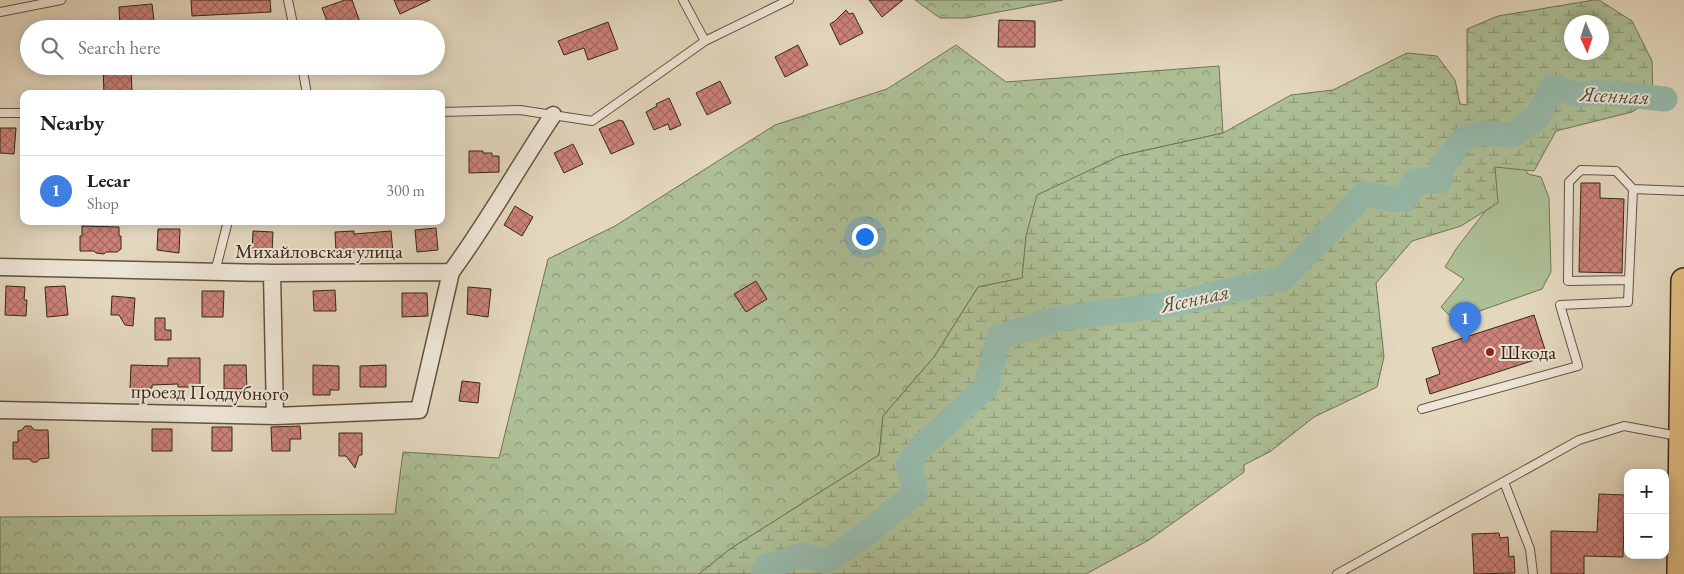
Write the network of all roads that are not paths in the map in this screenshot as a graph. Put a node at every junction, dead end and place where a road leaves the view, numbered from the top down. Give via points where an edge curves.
1 (61, 0) edge
2 (288, 0) edge
3 (683, 0) edge
4 (789, 0) edge
5 (0, 12) edge
6 (292, 20) edge
7 (705, 41) junction
8 (304, 75) edge
9 (306, 90) edge
10 (445, 112) edge
11 (0, 113) edge
12 (20, 113) edge
13 (553, 115) junction
14 (1632, 189) junction
15 (1684, 191) edge
16 (227, 225) edge
17 (0, 267) edge
18 (215, 272) junction
19 (451, 272) junction
20 (272, 274) junction
21 (1629, 280) junction
22 (1684, 281) edge
23 (1422, 409) dead end
24 (0, 410) edge
25 (275, 416) junction
26 (1682, 437) junction
27 (1504, 482) junction
28 (1337, 574) edge
29 (1533, 574) edge
30 (1680, 574) edge

1 - 5 lane
2 - 6 lane
3 - 7 lane
4 - 7 lane
7 - 13 lane via 592,121
8 - 9 lane
10 - 13 lane via 520,110
11 - 12 lane
13 - 19 street
14 - 15 lane
14 - 21 lane
14 - 21 lane via 1616,171 1581,170 1569,182 1568,281
16 - 18 lane
17 - 18 street, Михайловская улица
18 - 20 street, Михайловская улица
19 - 20 street, Михайловская улица
19 - 25 street, проезд Поддубного via 419,410
20 - 25 street
21 - 23 lane via 1628,302 1560,305 1578,366
22 - 26 main road
24 - 25 street, проезд Поддубного
26 - 27 lane via 1624,426 1579,440
26 - 30 main road
27 - 28 lane
27 - 29 lane via 1530,549

